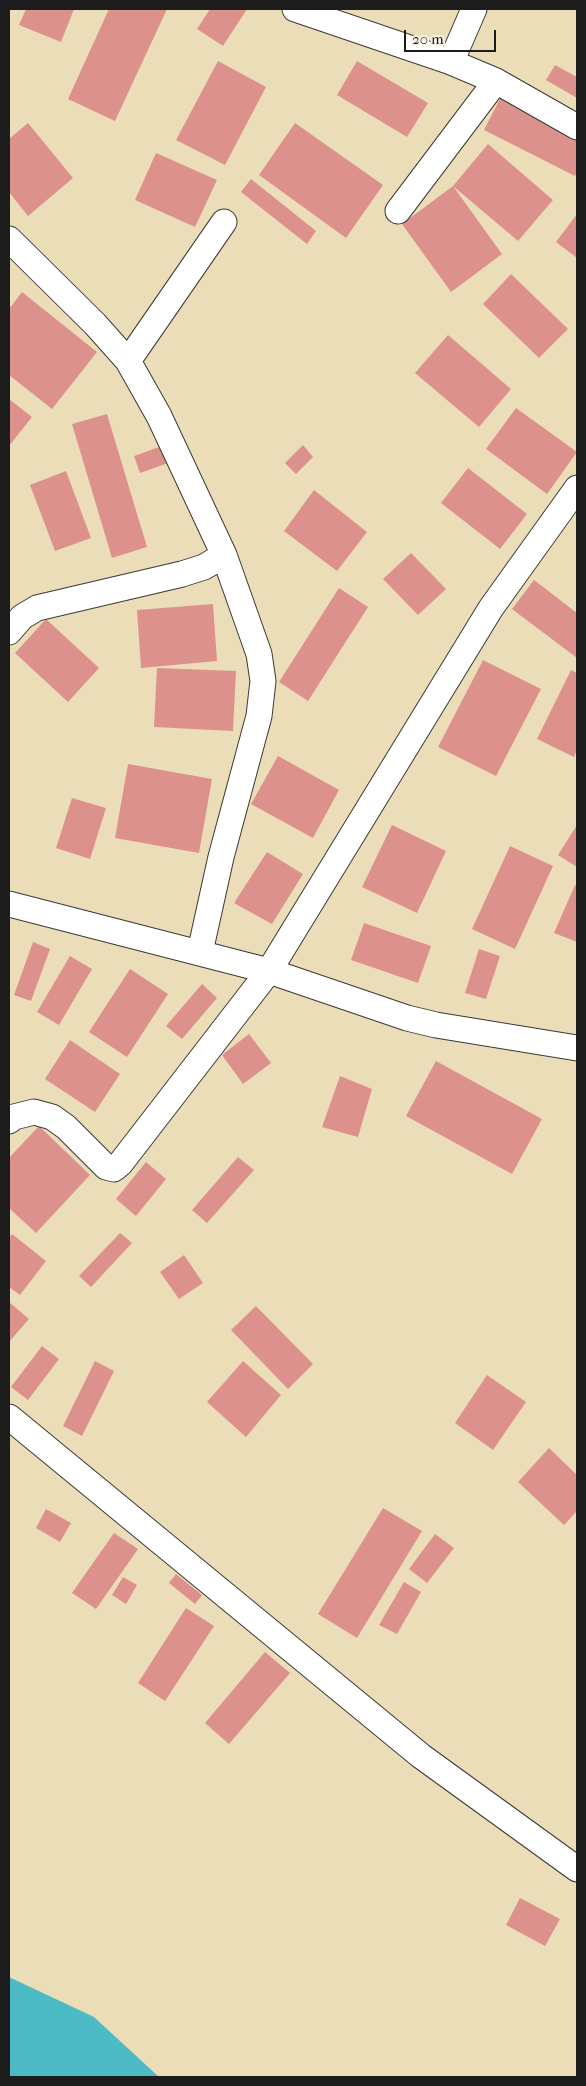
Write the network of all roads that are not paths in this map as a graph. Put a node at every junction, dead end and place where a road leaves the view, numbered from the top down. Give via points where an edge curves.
1 (295, 9) edge
2 (474, 9) edge
3 (451, 62) junction
4 (496, 81) junction
5 (577, 127) edge
6 (398, 211) dead end
7 (224, 222) dead end
8 (12, 249) edge
9 (128, 361) junction
10 (577, 488) edge
11 (224, 555) junction
12 (9, 632) edge
13 (9, 904) edge
14 (200, 952) junction
15 (269, 971) junction
16 (577, 1048) edge
17 (9, 1121) edge
18 (9, 1417) edge
19 (577, 1869) edge

1 - 3 street
2 - 3 street
3 - 4 street
4 - 5 street
4 - 6 street
7 - 9 street
8 - 9 street via 96,324
9 - 11 street via 159,416
10 - 15 street via 491,608
11 - 12 street via 204,567 182,574 37,608 22,617
11 - 14 street via 259,654 263,681 259,716 221,857
13 - 14 street
14 - 15 street
15 - 16 street via 407,1018
15 - 17 street via 114,1169 106,1167 66,1127 52,1118 34,1112 14,1116
18 - 19 street via 421,1756

